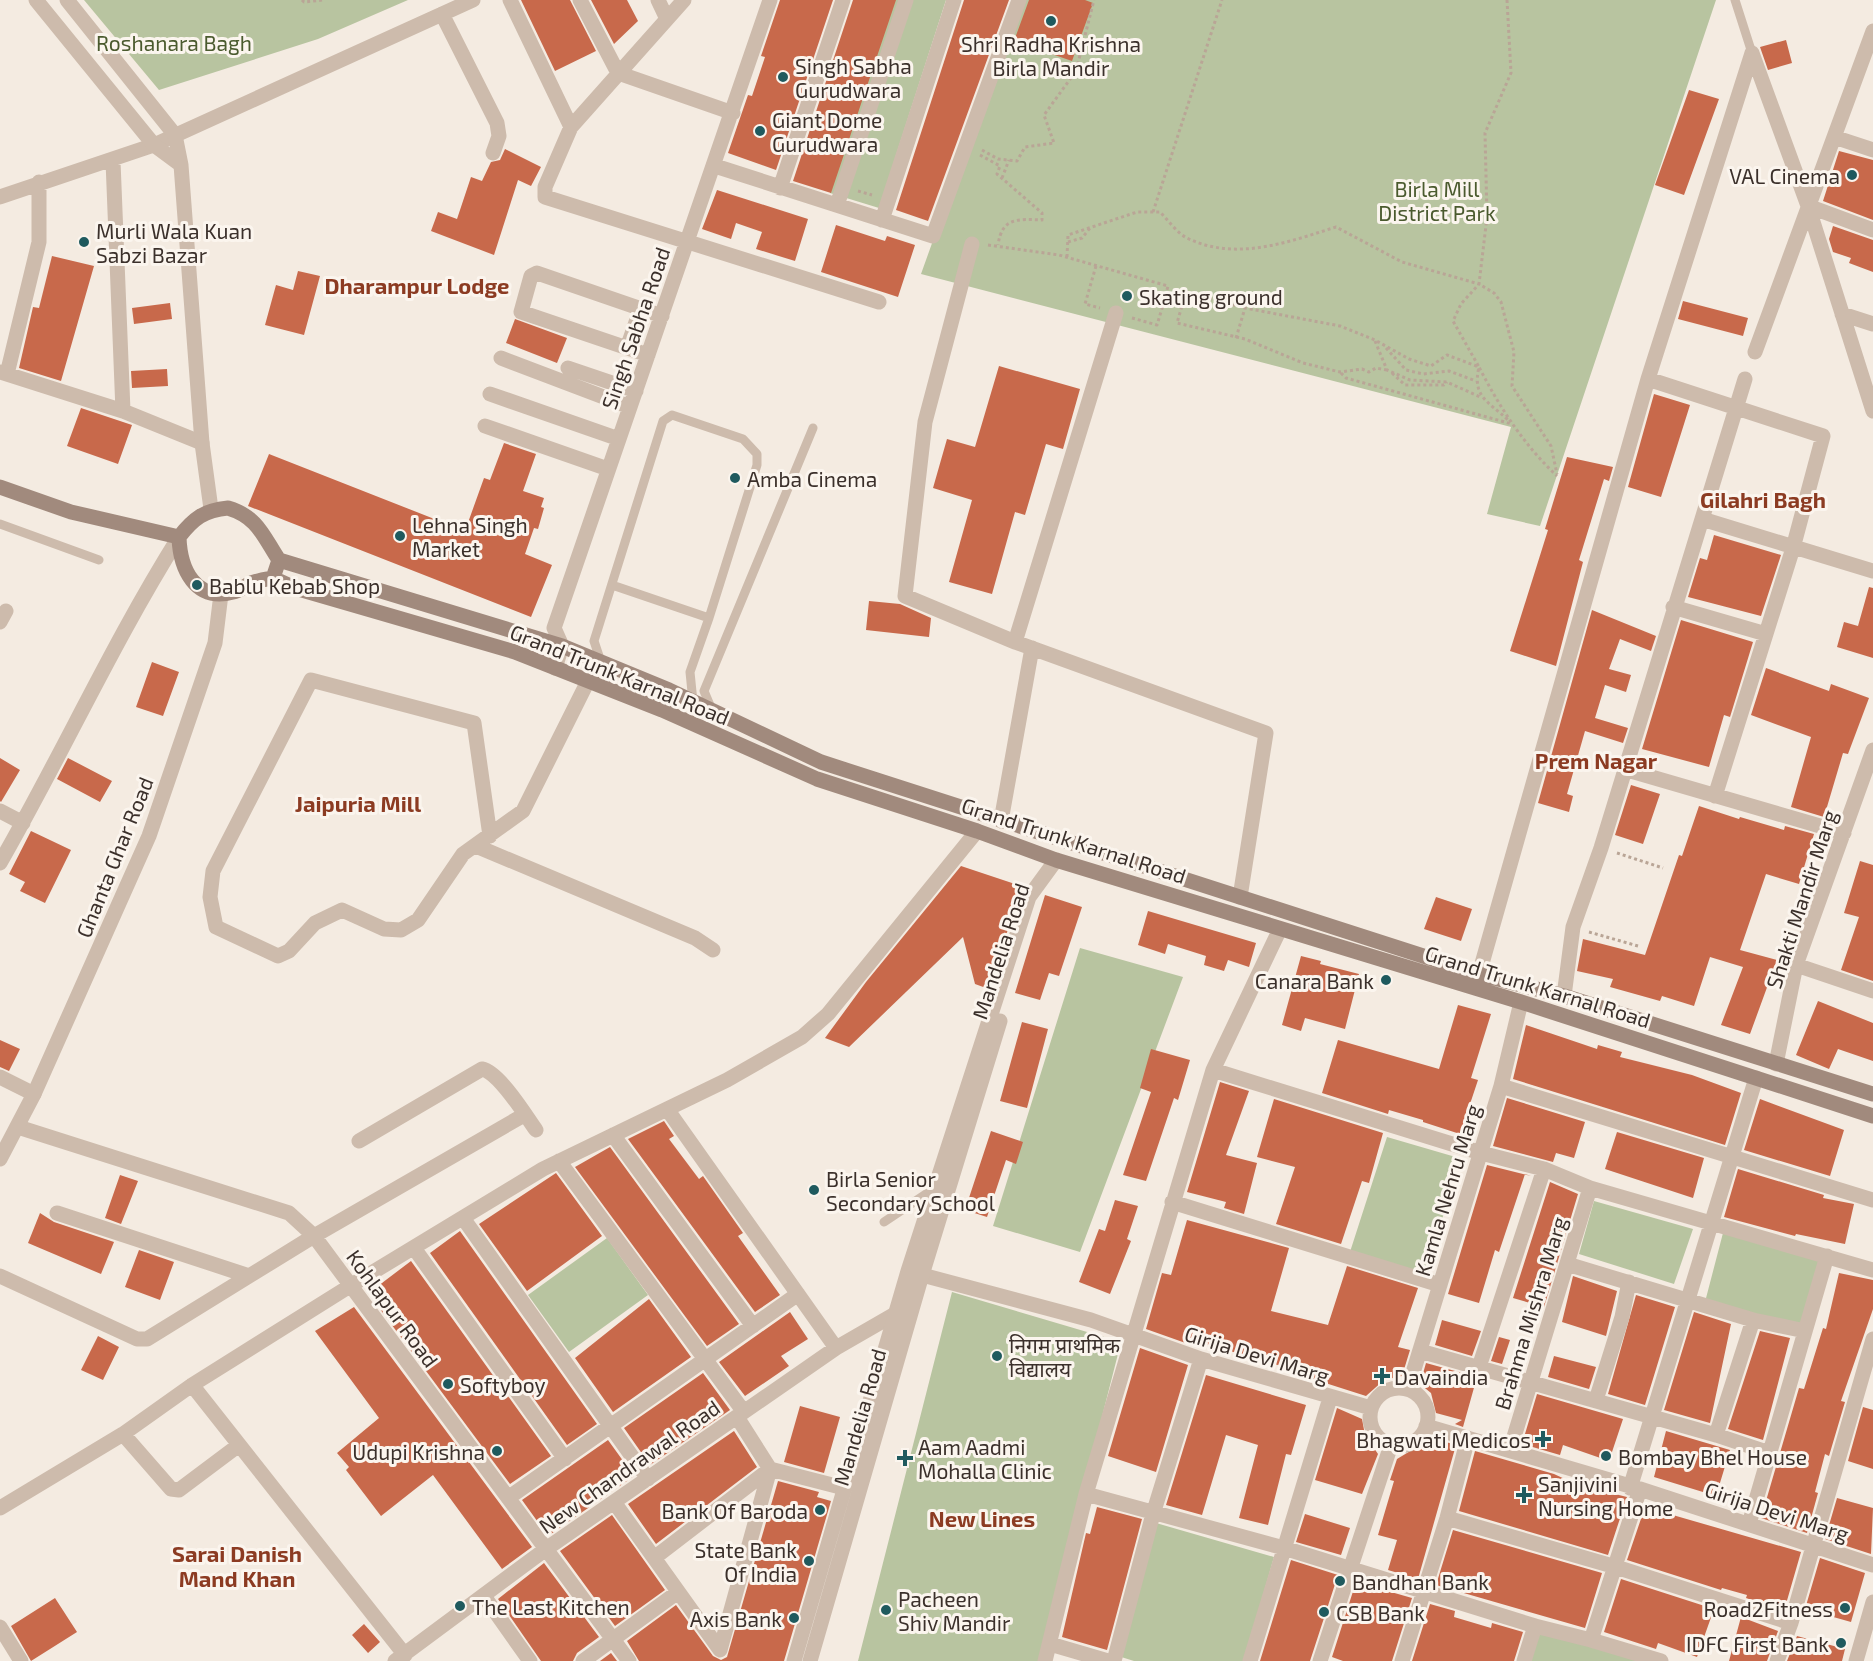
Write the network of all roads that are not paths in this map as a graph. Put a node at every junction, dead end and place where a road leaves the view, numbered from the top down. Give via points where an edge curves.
1 (36, 0) edge
2 (67, 0) edge
3 (473, 0) edge
4 (510, 0) edge
5 (580, 0) edge
6 (658, 0) edge
7 (684, 0) edge
8 (770, 0) edge
9 (843, 0) edge
10 (906, 0) edge
11 (954, 0) edge
12 (1018, 0) edge
13 (1735, 0) edge
14 (442, 14) junction
15 (667, 19) junction
16 (1873, 31) edge
17 (1752, 53) junction
18 (618, 73) junction
19 (733, 113) junction
20 (572, 127) junction
21 (175, 135) junction
22 (1834, 137) junction
23 (154, 145) junction
24 (1873, 150) edge
25 (493, 153) dead end
26 (113, 161) junction
27 (181, 165) junction
28 (715, 166) junction
29 (39, 182) junction
30 (780, 188) junction
31 (0, 197) edge
32 (837, 205) junction
33 (1808, 206) junction
34 (882, 220) junction
35 (1873, 230) edge
36 (687, 242) junction
37 (972, 243) road end
38 (879, 302) dead end
39 (641, 308) junction
40 (1116, 313) dead end
41 (1842, 314) junction
42 (662, 316) junction
43 (1873, 324) edge
44 (627, 348) junction
45 (1755, 352) dead end
46 (648, 355) junction
47 (501, 358) dead end
48 (568, 368) dead end
49 (4, 373) edge
50 (1648, 379) junction
51 (1745, 379) dead end
52 (636, 391) junction
53 (490, 394) dead end
54 (1738, 406) junction
55 (630, 407) junction
56 (123, 411) junction
57 (1873, 411) edge
58 (485, 426) dead end
59 (813, 428) dead end
60 (619, 439) junction
61 (202, 443) junction
62 (608, 470) junction
63 (0, 487) edge
64 (211, 509) junction
65 (1702, 519) junction
66 (0, 524) edge
67 (179, 537) junction
68 (1793, 548) junction
69 (99, 560) dead end
70 (279, 560) junction
71 (1873, 571) edge
72 (273, 578) junction
73 (612, 585) junction
74 (222, 594) junction
75 (1674, 607) junction
76 (709, 618) junction
77 (1766, 634) junction
78 (1015, 642) junction
79 (562, 646) junction
80 (1032, 648) junction
81 (601, 662) junction
82 (555, 668) junction
83 (588, 681) junction
84 (693, 702) junction
85 (712, 710) junction
86 (1873, 750) edge
87 (1624, 769) junction
88 (1715, 796) junction
89 (0, 811) edge
90 (1001, 821) junction
91 (23, 823) junction
92 (977, 831) junction
93 (1844, 833) junction
94 (490, 836) junction
95 (1062, 841) junction
96 (476, 846) junction
97 (1056, 860) junction
98 (0, 863) edge
99 (1240, 897) junction
100 (1280, 929) junction
101 (713, 950) dead end
102 (1796, 965) junction
103 (1479, 974) junction
104 (1873, 991) edge
105 (1564, 996) junction
106 (1521, 1002) junction
107 (1776, 1064) junction
108 (1213, 1070) junction
109 (0, 1077) edge
110 (1756, 1078) junction
111 (1501, 1086) junction
112 (34, 1094) junction
113 (1873, 1094) edge
114 (667, 1109) junction
115 (524, 1114) junction
116 (1873, 1116) edge
117 (18, 1127) junction
118 (536, 1130) dead end
119 (613, 1135) junction
120 (359, 1141) dead end
121 (1481, 1152) junction
122 (1731, 1155) junction
123 (0, 1159) edge
124 (559, 1161) junction
125 (1544, 1169) junction
126 (935, 1188) junction
127 (1590, 1188) junction
128 (1873, 1200) edge
129 (1172, 1202) junction
130 (57, 1213) dead end
131 (463, 1218) junction
132 (884, 1222) dead end
133 (1711, 1223) junction
134 (314, 1236) junction
135 (414, 1248) junction
136 (1827, 1256) junction
137 (1567, 1264) junction
138 (1873, 1270) edge
139 (915, 1273) junction
140 (0, 1276) edge
141 (249, 1276) junction
142 (1629, 1282) junction
143 (1440, 1285) junction
144 (350, 1286) junction
145 (798, 1294) junction
146 (1687, 1301) junction
147 (895, 1314) junction
148 (1753, 1320) junction
149 (753, 1326) junction
150 (1805, 1331) junction
151 (1132, 1336) junction
152 (1873, 1339) edge
153 (836, 1348) junction
154 (1420, 1351) junction
155 (706, 1359) junction
156 (1201, 1359) junction
157 (1479, 1367) junction
158 (1531, 1384) junction
159 (192, 1385) junction
160 (1408, 1389) junction
161 (1330, 1398) junction
162 (1596, 1400) junction
163 (1371, 1408) junction
164 (740, 1414) junction
165 (1654, 1418) junction
166 (612, 1426) junction
167 (1426, 1426) junction
168 (123, 1434) junction
169 (1716, 1435) junction
170 (1468, 1438) junction
171 (239, 1444) junction
172 (1391, 1445) junction
173 (1510, 1450) junction
174 (1770, 1453) junction
175 (565, 1460) junction
176 (770, 1469) junction
177 (648, 1479) junction
178 (844, 1488) junction
179 (1635, 1488) junction
180 (1086, 1494) junction
181 (508, 1498) junction
182 (614, 1502) junction
183 (0, 1508) edge
184 (1153, 1514) junction
185 (1447, 1518) junction
186 (1749, 1524) junction
187 (1812, 1543) junction
188 (1284, 1548) junction
189 (546, 1549) junction
190 (654, 1558) junction
191 (1873, 1565) edge
192 (1616, 1567) junction
193 (1350, 1569) junction
194 (1424, 1591) junction
195 (678, 1592) junction
196 (484, 1596) junction
197 (1873, 1602) edge
198 (1791, 1623) junction
199 (1535, 1626) junction
200 (0, 1627) edge
201 (613, 1639) junction
202 (1592, 1640) junction
203 (1050, 1644) junction
204 (721, 1655) edge
205 (400, 1658) edge
206 (21, 1661) edge
207 (530, 1661) edge
208 (583, 1661) edge
209 (629, 1661) edge
210 (794, 1661) edge
211 (810, 1661) edge
212 (1046, 1661) edge
213 (1108, 1661) edge
214 (1114, 1661) edge
215 (1250, 1661) edge
216 (1320, 1661) edge
217 (1402, 1661) edge
218 (1524, 1661) edge
219 (1658, 1661) edge
220 (1778, 1661) edge
221 (1856, 1661) edge

1 - 23 street
2 - 21 street
3 - 14 street
4 - 20 street
5 - 18 street
6 - 15 street
7 - 15 street
8 - 19 street, Singh Sabha Road
9 - 30 street
10 - 32 street
11 - 34 street
12 - 34 street via 935,234
13 - 17 lane
14 - 21 street
14 - 25 street via 497,123 499,136
15 - 18 street
16 - 22 street
17 - 33 street
17 - 50 street
18 - 19 street
18 - 20 street
19 - 28 street, Singh Sabha Road
20 - 36 street via 544,186 545,197
21 - 23 street
21 - 27 street
22 - 24 street
22 - 33 street
23 - 26 street
23 - 27 street
26 - 29 street
26 - 56 street
27 - 61 street
28 - 30 street
28 - 36 street, Singh Sabha Road
29 - 31 street
29 - 49 street via 39,242
30 - 32 street
32 - 34 street
33 - 35 street
33 - 41 street
33 - 45 street
36 - 38 street
36 - 42 street, Singh Sabha Road
37 - 78 street via 925,422 905,596
39 - 42 street
39 - 44 street
39 - 44 street via 537,273 531,276 521,312
40 - 78 street
41 - 43 street
41 - 57 street
42 - 46 street, Singh Sabha Road
44 - 46 street
46 - 52 street, Singh Sabha Road
47 - 55 street
48 - 52 street
49 - 56 street
50 - 54 street
50 - 103 street
51 - 54 street
52 - 55 street, Singh Sabha Road
53 - 60 street
54 - 65 street
54 - 68 street via 1823,436
55 - 60 street, Singh Sabha Road
56 - 61 street
58 - 62 street
59 - 85 lane via 704,691
60 - 62 street, Singh Sabha Road
61 - 64 street
62 - 79 street, Singh Sabha Road via 554,628
63 - 67 main road via 71,512
64 - 67 main road via 192,520
64 - 70 main road via 228,508 244,513 257,524
65 - 68 street
65 - 75 street
66 - 69 lane
67 - 74 main road via 182,564 188,576 208,591
67 - 91 street via 145,591
68 - 71 street
68 - 77 street
70 - 72 main road
70 - 79 main road, Grand Trunk Karnal Road
72 - 74 main road
72 - 82 main road, Grand Trunk Karnal Road via 295,588 515,652
73 - 76 lane
73 - 76 lane via 663,421 677,414 743,439 757,454 757,465
73 - 81 lane via 594,641
74 - 112 street, Ghanta Ghar Road via 214,643 149,836
75 - 77 street
75 - 87 street
76 - 84 lane via 690,672
77 - 88 street
78 - 80 street
79 - 81 main road, Grand Trunk Karnal Road
79 - 82 street, Singh Sabha Road
80 - 90 street
80 - 99 street via 1266,733
81 - 84 main road, Grand Trunk Karnal Road
82 - 83 main road, Grand Trunk Karnal Road
83 - 92 main road, Grand Trunk Karnal Road via 817,779
83 - 94 street via 524,811
84 - 85 main road, Grand Trunk Karnal Road
85 - 90 main road, Grand Trunk Karnal Road via 821,762
86 - 93 street, Shakti Mandir Marg
87 - 88 street
87 - 105 street via 1573,927
88 - 93 street
89 - 91 street
90 - 95 main road, Grand Trunk Karnal Road
91 - 98 street
92 - 97 main road, Grand Trunk Karnal Road
92 - 114 street via 828,1014 802,1037
93 - 102 street, Shakti Mandir Marg
94 - 96 street
94 - 96 street via 474,723 310,680 213,871 210,897 216,927 278,956 289,951 315,923 342,910 384,929 401,930 418,920 463,854
95 - 97 main road
95 - 99 main road, Grand Trunk Karnal Road
96 - 101 street via 695,938
97 - 100 main road, Grand Trunk Karnal Road
97 - 126 street, Mandelia Road via 1029,897
97 - 139 street, Mandelia Road via 1037,899
99 - 103 main road, Grand Trunk Karnal Road
100 - 106 main road, Grand Trunk Karnal Road
100 - 108 street
102 - 104 street
102 - 107 street, Shakti Mandir Marg
103 - 105 main road, Grand Trunk Karnal Road
105 - 107 main road, Grand Trunk Karnal Road
106 - 110 main road, Grand Trunk Karnal Road
106 - 111 street, Kamla Nehru Marg
107 - 113 main road, Grand Trunk Karnal Road
108 - 121 street
108 - 129 street
109 - 112 street
110 - 116 main road, Grand Trunk Karnal Road
110 - 122 street
111 - 121 street, Kamla Nehru Marg
111 - 122 street
112 - 117 street, Ghanta Ghar Road
114 - 119 street
114 - 145 street
115 - 118 street
115 - 120 street via 489,1071 482,1070
115 - 134 street
117 - 123 street, Ghanta Ghar Road
117 - 134 street, Kohlapur Road via 289,1213
119 - 124 street
119 - 149 street
121 - 125 street
121 - 143 street, Kamla Nehru Marg
122 - 128 street
122 - 133 street
124 - 131 street
124 - 155 street
125 - 127 street
125 - 157 street
126 - 132 lane
126 - 139 street, Mandelia Road
127 - 133 street
127 - 137 street, Brahma Mishra Marg
129 - 143 street
129 - 151 street
130 - 141 street
131 - 135 street
131 - 166 street
133 - 136 street
133 - 146 street
134 - 141 street
134 - 144 street, Kohlapur Road
135 - 144 street
135 - 175 street
136 - 138 street
136 - 150 street
137 - 142 street
137 - 158 street, Brahma Mishra Marg
139 - 147 street, Mandelia Road
139 - 151 street, Girija Devi Marg via 1091,1320
139 - 211 street, Mandelia Road
140 - 141 street via 141,1340 154,1336
142 - 146 street
142 - 162 street
143 - 154 street, Kamla Nehru Marg
144 - 159 street
144 - 181 street, Kohlapur Road
145 - 149 street
145 - 153 street
146 - 148 street
146 - 165 street
147 - 153 street, New Chandrawal Road
147 - 178 street, Mandelia Road
148 - 150 street
148 - 169 street
149 - 155 street
150 - 174 street
151 - 156 street, Girija Devi Marg
151 - 180 street
152 - 187 street
153 - 164 street, New Chandrawal Road
154 - 157 street
154 - 160 street, Kamla Nehru Marg
155 - 164 street
155 - 166 street
156 - 161 street, Girija Devi Marg
156 - 184 street
157 - 158 street
158 - 162 street
158 - 173 street, Brahma Mishra Marg
159 - 168 street
159 - 171 street
160 - 163 street via 1382,1393
160 - 167 street via 1426,1406
161 - 163 street, Girija Devi Marg
161 - 188 street
162 - 165 street
163 - 172 street via 1376,1435
164 - 176 street
164 - 177 street, New Chandrawal Road
165 - 169 street
165 - 179 street
166 - 175 street
166 - 177 street
167 - 170 street, Girija Devi Marg
167 - 172 street via 1410,1444
168 - 171 street via 171,1489 178,1490
168 - 183 street
169 - 174 street
170 - 173 street, Girija Devi Marg
170 - 185 street
171 - 205 street
172 - 193 street
173 - 179 street, Girija Devi Marg
174 - 186 street
175 - 181 street
176 - 178 street
176 - 190 street
176 - 204 street
177 - 182 street, New Chandrawal Road
178 - 210 street, Mandelia Road
179 - 186 street, Girija Devi Marg
179 - 192 street
180 - 184 street
180 - 203 street
181 - 189 street, Kohlapur Road
182 - 189 street, New Chandrawal Road
182 - 190 street
184 - 188 street
184 - 214 street
185 - 192 street
185 - 194 street
186 - 187 street, Girija Devi Marg
187 - 191 street, Girija Devi Marg
187 - 198 street
188 - 193 street
188 - 215 street
189 - 196 street, New Chandrawal Road
189 - 201 street, Kohlapur Road
190 - 195 street
192 - 198 street
192 - 202 street
193 - 194 street
193 - 216 street
194 - 199 street
194 - 217 street
195 - 201 street
195 - 204 street
196 - 205 street, New Chandrawal Road
196 - 207 street
197 - 221 street
198 - 220 street
199 - 202 street
199 - 218 street
200 - 206 street
201 - 208 street
201 - 209 street, Kohlapur Road
202 - 219 street
203 - 212 street
203 - 213 street

